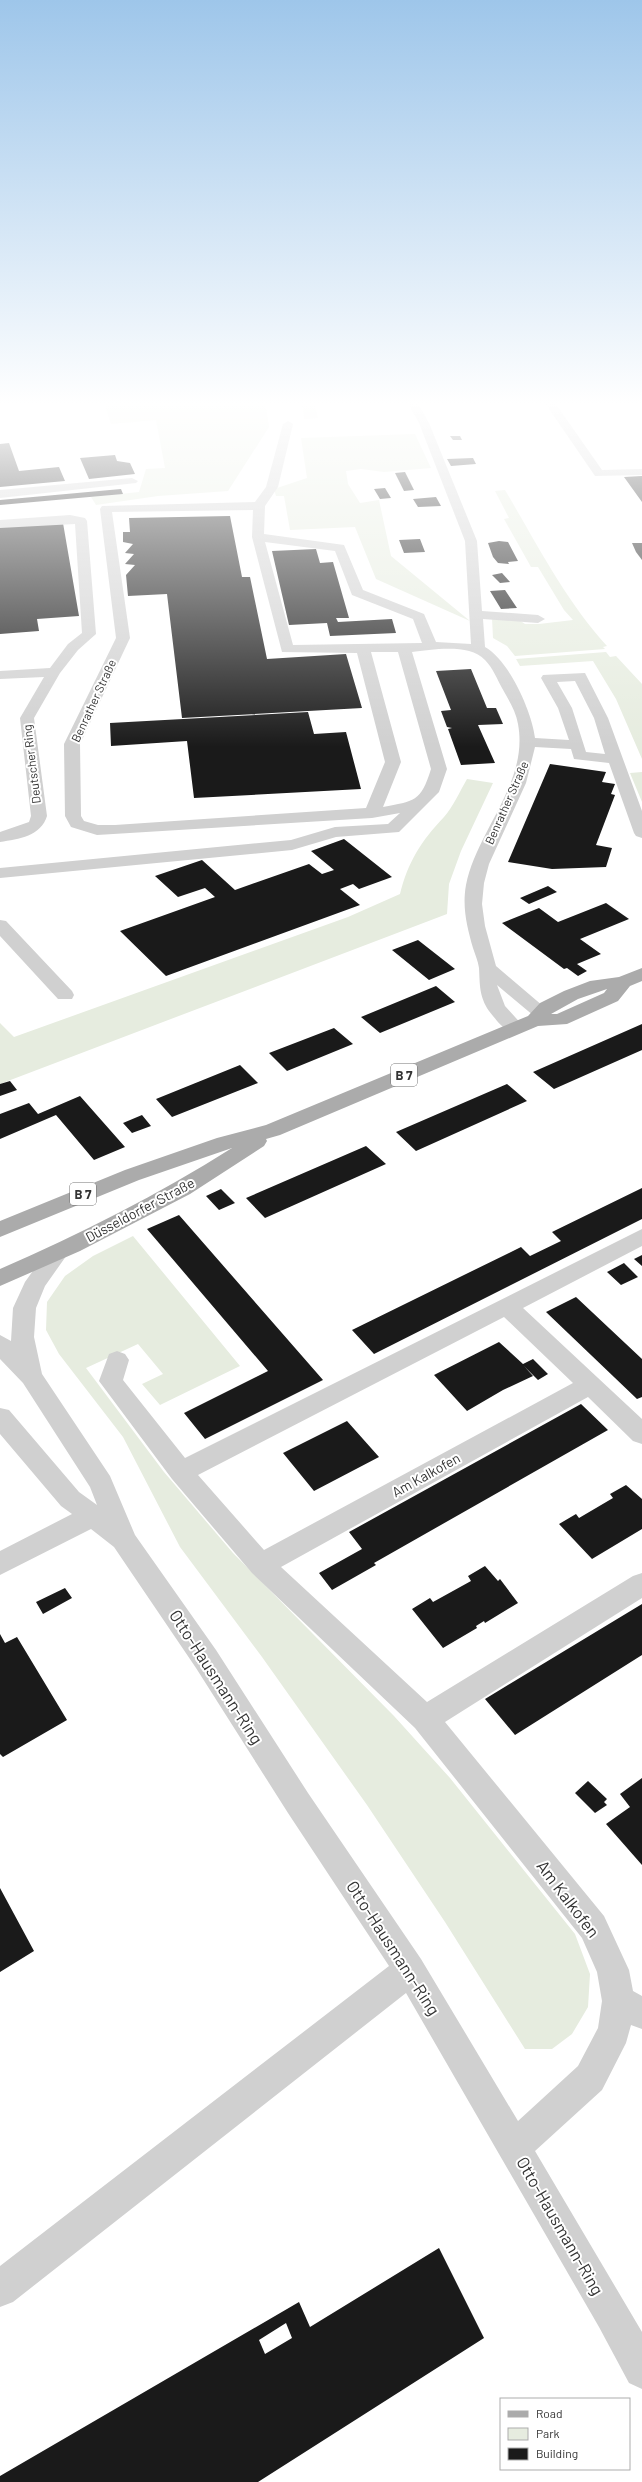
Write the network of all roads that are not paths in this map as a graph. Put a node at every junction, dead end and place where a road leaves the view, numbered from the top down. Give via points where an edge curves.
1 (107, 516) edge
2 (259, 516) edge
3 (461, 516) edge
4 (0, 524) edge
5 (258, 537) junction
6 (477, 615) junction
7 (538, 619) dead end
8 (431, 647) junction
9 (404, 648) junction
10 (363, 649) junction
11 (478, 649) junction
12 (54, 672) junction
13 (0, 676) edge
14 (529, 742) junction
15 (578, 745) junction
16 (615, 760) junction
17 (418, 805) junction
18 (372, 813) junction
19 (642, 833) edge
20 (0, 837) edge
21 (0, 874) edge
22 (0, 925) edge
23 (488, 968) junction
24 (642, 974) edge
25 (65, 995) dead end
26 (538, 1016) junction
27 (515, 1028) junction
28 (273, 1130) junction
29 (35, 1214) junction
30 (0, 1216) edge
31 (0, 1229) edge
32 (642, 1237) edge
33 (58, 1252) junction
34 (0, 1278) edge
35 (507, 1306) junction
36 (0, 1344) edge
37 (117, 1360) dead end
38 (31, 1378) junction
39 (590, 1385) junction
40 (0, 1417) edge
41 (638, 1424) edge
42 (181, 1472) junction
43 (92, 1516) junction
44 (124, 1540) junction
45 (0, 1564) edge
46 (261, 1565) junction
47 (642, 1584) edge
48 (425, 1718) junction
49 (410, 1970) junction
50 (630, 2007) edge
51 (514, 2147) junction
52 (0, 2289) edge
53 (642, 2370) edge

1 - 18 street, Benrather Straße via 123,638 72,744 73,816 77,824 97,830 115,830
2 - 5 street
3 - 6 street via 471,541
4 - 12 street, Deutscher Ring via 70,519 81,521 89,634 73,647
5 - 8 street via 340,548 357,592 418,618
5 - 10 street via 288,649
6 - 7 street
6 - 11 street
8 - 9 street
8 - 11 street
9 - 10 street
9 - 17 street via 439,769 433,789
10 - 18 street via 393,762
11 - 14 street, Benrather Straße via 492,659 520,707
12 - 13 street
12 - 20 street, Deutscher Ring via 27,718 39,816 36,825 27,830
14 - 15 street
14 - 23 street, Benrather Straße via 526,761 482,858 474,884 472,910
15 - 16 street via 579,756
15 - 16 street via 565,708 548,678 580,676 601,718
16 - 19 street
17 - 18 street, Benrather Straße
17 - 21 street via 393,829 335,832 292,845
22 - 25 street
23 - 26 street
23 - 27 street, Benrather Straße via 486,983 495,1007
24 - 26 main road, Düsseldorfer Straße / B 7 via 623,982 611,997 560,1020
26 - 27 main road, Düsseldorfer Straße / B 7
27 - 28 main road, Düsseldorfer Straße / B 7
28 - 29 main road, Düsseldorfer Straße / B 7 via 224,1143 132,1175
28 - 33 main road, Düsseldorfer Straße / B 7 via 182,1189
29 - 30 main road, B 7
29 - 31 main road, Düsseldorfer Straße / B 7
32 - 35 street
33 - 34 main road, Düsseldorfer Straße / B 7
33 - 38 street via 32,1286 23,1307 23,1352
35 - 39 street
35 - 42 street
36 - 38 street, Otto-Hausmann-Ring
37 - 42 street, Am Kalkofen via 111,1381
38 - 44 street, Otto-Hausmann-Ring via 101,1483
39 - 41 street
39 - 46 street, Am Kalkofen
40 - 43 street, Otto-Hausmann-Ring via 70,1499
42 - 46 street, Am Kalkofen
43 - 44 street, Otto-Hausmann-Ring
43 - 45 street
44 - 49 street, Otto-Hausmann-Ring via 206,1659 298,1803
46 - 48 street, Am Kalkofen
47 - 48 street
48 - 50 street, Am Kalkofen via 593,1927
49 - 51 street, Otto-Hausmann-Ring
49 - 52 street
50 - 51 street, Am Kalkofen via 614,2031 590,2078
51 - 53 street, Otto-Hausmann-Ring

